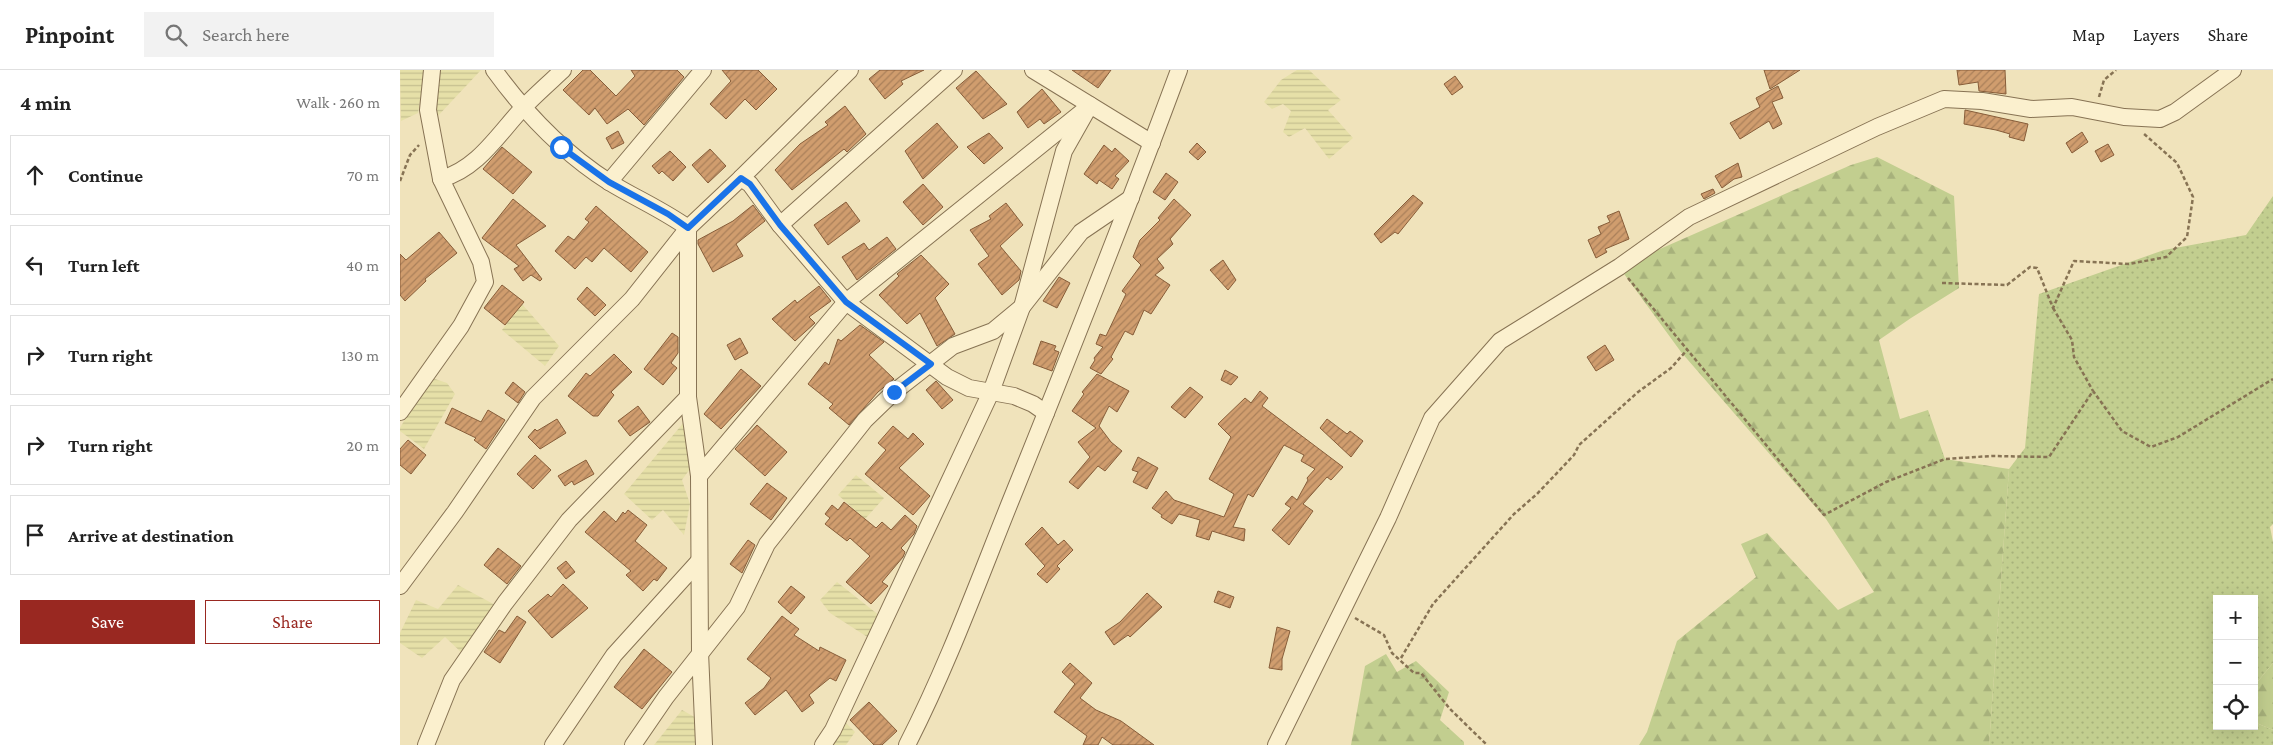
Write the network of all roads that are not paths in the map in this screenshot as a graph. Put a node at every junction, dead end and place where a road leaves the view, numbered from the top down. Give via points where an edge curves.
1 (432, 70) edge
2 (494, 70) edge
3 (563, 70) edge
4 (703, 70) edge
5 (850, 70) edge
6 (954, 70) edge
7 (1033, 70) edge
8 (1179, 70) edge
9 (2233, 70) edge
10 (1055, 76) edge
11 (1090, 105) junction
12 (522, 108) junction
13 (1152, 143) junction
14 (741, 178) junction
15 (441, 179) junction
16 (609, 182) junction
17 (1131, 198) junction
18 (780, 225) junction
19 (688, 228) junction
20 (846, 302) junction
21 (1022, 307) junction
22 (931, 364) junction
23 (991, 392) junction
24 (688, 397) junction
25 (400, 412) edge
26 (1046, 414) junction
27 (699, 476) junction
28 (700, 561) junction
29 (400, 586) edge
30 (700, 652) junction
31 (426, 745) edge
32 (553, 745) edge
33 (633, 745) edge
34 (704, 745) edge
35 (823, 745) edge
36 (907, 745) edge
37 (1276, 745) edge

1 - 15 street via 428,110
2 - 12 street
3 - 12 street
4 - 16 street
5 - 14 street
6 - 18 street
7 - 10 street
8 - 13 street
9 - 37 street via 2160,120 2072,107 2031,109 1944,99 1877,127 1689,217 1619,267 1500,342 1432,418 1388,518
10 - 11 street
11 - 13 street
11 - 20 street
11 - 21 street via 1064,151
12 - 15 street via 486,151 455,175
12 - 16 street via 561,147
13 - 17 street
14 - 18 street via 750,184
14 - 19 street
15 - 25 street via 481,262 485,282 461,326
16 - 19 street
17 - 21 street via 1081,232
17 - 26 street
18 - 20 street
19 - 24 street
19 - 29 street via 632,299 534,398
20 - 22 street
20 - 27 street
21 - 22 street via 993,331 953,346
21 - 23 street
22 - 23 street via 969,388
22 - 30 street via 894,392 847,442 768,544 737,606
23 - 26 street via 1014,396
23 - 35 street
24 - 27 street
24 - 31 street via 569,520 505,603 452,680
26 - 36 street via 932,696
27 - 28 street
28 - 30 street
28 - 32 street via 614,655
30 - 33 street
30 - 34 street

